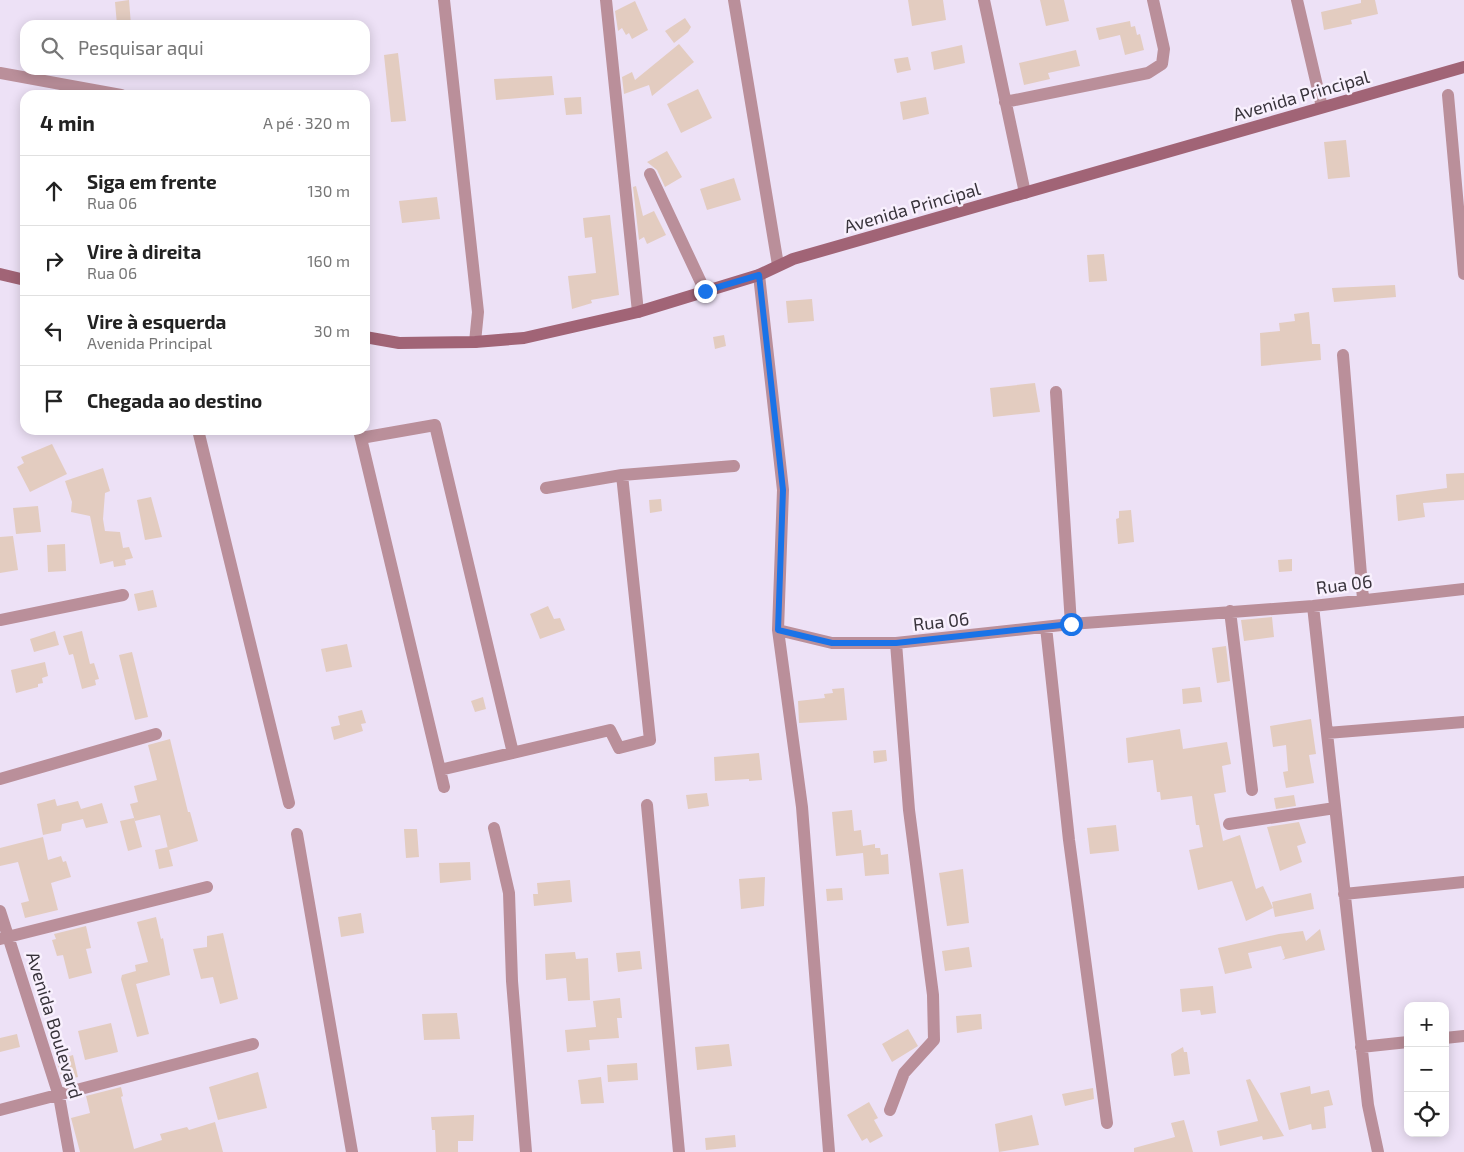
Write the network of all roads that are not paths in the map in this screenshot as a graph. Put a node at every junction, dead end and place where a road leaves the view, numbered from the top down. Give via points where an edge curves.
1 (444, 0) edge
2 (606, 0) edge
3 (734, 0) edge
4 (984, 0) edge
5 (1153, 0) edge
6 (1297, 0) edge
7 (1464, 66) edge
8 (0, 73) edge
9 (94, 90) edge
10 (1448, 95) dead end
11 (1005, 102) junction
12 (1322, 108) junction
13 (650, 174) dead end
14 (1025, 193) junction
15 (778, 265) junction
16 (0, 274) edge
17 (1464, 274) edge
18 (759, 275) junction
19 (20, 279) edge
20 (705, 291) junction
21 (638, 312) junction
22 (370, 338) edge
23 (475, 342) junction
24 (1343, 355) dead end
25 (1056, 392) dead end
26 (370, 433) edge
27 (199, 435) edge
28 (360, 435) edge
29 (734, 466) dead end
30 (622, 475) junction
31 (546, 488) dead end
32 (1464, 589) edge
33 (123, 595) dead end
34 (1363, 599) junction
35 (1313, 606) junction
36 (1230, 612) junction
37 (0, 620) edge
38 (1071, 624) junction
39 (1046, 627) junction
40 (778, 630) junction
41 (896, 643) junction
42 (1464, 722) edge
43 (1327, 733) junction
44 (156, 734) dead end
45 (513, 753) junction
46 (440, 770) junction
47 (0, 779) edge
48 (444, 788) dead end
49 (1252, 790) dead end
50 (289, 803) dead end
51 (647, 805) dead end
52 (1335, 808) junction
53 (1228, 824) dead end
54 (494, 828) dead end
55 (298, 834) dead end
56 (1464, 882) edge
57 (207, 887) dead end
58 (1344, 894) junction
59 (0, 910) edge
60 (5, 937) edge
61 (1464, 1036) edge
62 (1449, 1038) edge
63 (1404, 1042) edge
64 (253, 1044) dead end
65 (1361, 1047) junction
66 (59, 1096) junction
67 (0, 1110) edge
68 (890, 1110) dead end
69 (1108, 1123) dead end
70 (69, 1152) edge
71 (352, 1152) edge
72 (526, 1152) edge
73 (679, 1152) edge
74 (828, 1152) edge
75 (1378, 1152) edge

1 - 23 street via 478,312
2 - 21 street
3 - 15 street
4 - 11 street
5 - 11 street via 1164,49 1162,64 1148,73
6 - 12 street
7 - 12 street, Avenida Principal
8 - 9 street
10 - 17 street
11 - 14 street
12 - 14 street, Avenida Principal
13 - 20 street
14 - 15 street, Avenida Principal
15 - 18 street, Avenida Principal
16 - 19 street
18 - 20 street, Avenida Principal
18 - 40 street via 783,490
20 - 21 street, Avenida Principal
21 - 23 street, Avenida Principal via 524,338
22 - 23 street, Avenida Principal via 399,343
24 - 34 street
25 - 38 street
26 - 45 street via 435,424
27 - 50 street
28 - 46 street
29 - 30 street
30 - 31 street
30 - 45 street via 650,740 619,748 610,730
32 - 34 street, Rua 06
33 - 37 street
34 - 35 street, Rua 06
35 - 36 street, Rua 06
35 - 43 street
36 - 38 street, Rua 06
36 - 49 street
38 - 39 street, Rua 06
39 - 41 street, Rua 06
39 - 69 street via 1069,840
40 - 41 street, Rua 06 via 832,643
40 - 74 street via 802,807
41 - 68 street via 909,810 932,995 934,1040 904,1073
42 - 43 street
43 - 52 street
44 - 47 street
45 - 46 street
46 - 48 street
51 - 73 street
52 - 53 street
52 - 58 street
54 - 72 street via 509,893 512,981
55 - 71 street
56 - 58 street
57 - 60 street
58 - 65 street
59 - 60 street, Avenida Boulevard
60 - 66 street, Avenida Boulevard
61 - 62 street
63 - 65 street
64 - 66 street
65 - 75 street
66 - 67 street
66 - 70 street, Avenida Boulevard

